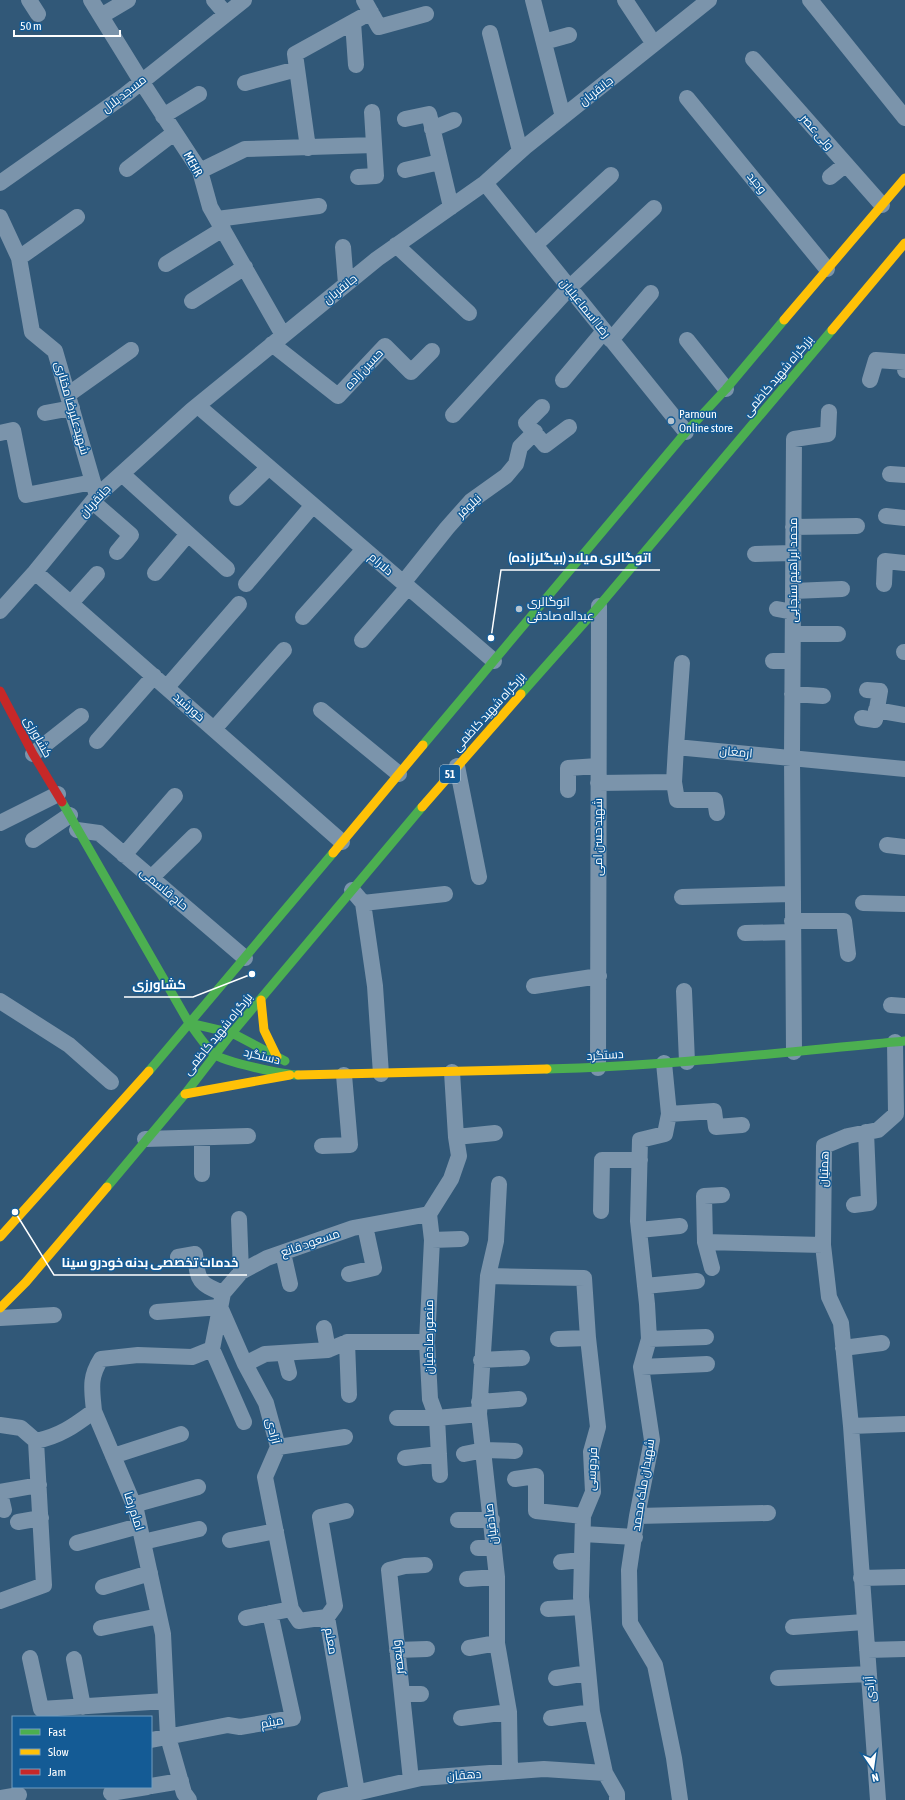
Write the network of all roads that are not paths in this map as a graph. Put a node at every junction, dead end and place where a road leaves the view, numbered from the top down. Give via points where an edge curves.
1 (29, 0) edge
2 (91, 0) edge
3 (128, 0) edge
4 (214, 0) edge
5 (244, 0) edge
6 (533, 0) edge
7 (625, 0) edge
8 (709, 0) edge
9 (810, 0) edge
10 (367, 6) edge
11 (38, 14) dead end
12 (226, 14) junction
13 (426, 14) dead end
14 (101, 16) junction
15 (353, 22) junction
16 (490, 33) dead end
17 (569, 35) dead end
18 (544, 42) junction
19 (654, 44) junction
20 (753, 59) dead end
21 (356, 65) dead end
22 (297, 69) junction
23 (141, 81) junction
24 (245, 83) dead end
25 (198, 94) dead end
26 (687, 98) dead end
27 (372, 112) dead end
28 (163, 116) junction
29 (563, 117) junction
30 (905, 118) edge
31 (404, 119) dead end
32 (454, 120) dead end
33 (432, 129) junction
34 (174, 133) junction
35 (374, 145) junction
36 (308, 148) junction
37 (520, 151) junction
38 (440, 162) junction
39 (846, 164) junction
40 (127, 169) dead end
41 (405, 170) dead end
42 (200, 171) junction
43 (611, 175) dead end
44 (358, 177) dead end
45 (830, 177) dead end
46 (905, 178) edge
47 (0, 183) edge
48 (485, 183) junction
49 (882, 205) junction
50 (320, 206) dead end
51 (451, 207) junction
52 (654, 208) dead end
53 (0, 217) edge
54 (76, 217) dead end
55 (220, 224) junction
56 (905, 243) edge
57 (396, 245) junction
58 (535, 245) junction
59 (343, 247) dead end
60 (19, 258) junction
61 (166, 264) dead end
62 (245, 267) junction
63 (827, 269) junction
64 (346, 284) junction
65 (569, 288) junction
66 (651, 293) dead end
67 (192, 301) dead end
68 (469, 314) dead end
69 (607, 335) junction
70 (278, 340) junction
71 (687, 340) dead end
72 (131, 350) dead end
73 (432, 351) dead end
74 (905, 370) edge
75 (563, 380) dead end
76 (870, 380) dead end
77 (726, 389) junction
78 (70, 401) junction
79 (198, 406) junction
80 (542, 407) dead end
81 (828, 412) dead end
82 (45, 413) dead end
83 (453, 415) dead end
84 (569, 427) dead end
85 (535, 432) junction
86 (686, 432) junction
87 (0, 433) edge
88 (269, 467) junction
89 (122, 474) junction
90 (94, 493) junction
91 (237, 498) dead end
92 (312, 505) junction
93 (886, 516) dead end
94 (905, 518) edge
95 (857, 526) dead end
96 (793, 528) junction
97 (188, 534) junction
98 (364, 549) junction
99 (118, 552) dead end
100 (793, 553) junction
101 (755, 554) dead end
102 (905, 563) edge
103 (227, 569) dead end
104 (35, 572) junction
105 (155, 573) dead end
106 (97, 574) dead end
107 (246, 584) dead end
108 (884, 584) dead end
109 (406, 585) junction
110 (842, 589) dead end
111 (793, 591) junction
112 (71, 603) junction
113 (239, 604) dead end
114 (599, 606) junction
115 (0, 611) edge
116 (303, 618) dead end
117 (793, 634) junction
118 (838, 634) dead end
119 (362, 640) dead end
120 (284, 650) dead end
121 (494, 661) junction
122 (773, 661) dead end
123 (792, 661) junction
124 (682, 663) dead end
125 (154, 676) junction
126 (167, 687) junction
127 (867, 690) dead end
128 (0, 691) edge
129 (792, 694) junction
130 (823, 696) dead end
131 (320, 710) dead end
132 (905, 715) edge
133 (81, 716) dead end
134 (214, 729) junction
135 (97, 741) dead end
136 (676, 747) junction
137 (33, 754) junction
138 (792, 757) junction
139 (457, 766) junction
140 (598, 766) junction
141 (905, 769) edge
142 (399, 774) junction
143 (598, 782) junction
144 (674, 782) junction
145 (568, 790) dead end
146 (58, 794) junction
147 (175, 796) dead end
148 (717, 813) dead end
149 (70, 815) junction
150 (0, 824) edge
151 (77, 830) junction
152 (194, 836) dead end
153 (33, 840) dead end
154 (342, 842) junction
155 (887, 845) dead end
156 (905, 847) edge
157 (124, 855) junction
158 (479, 876) dead end
159 (151, 878) junction
160 (352, 890) junction
161 (445, 894) dead end
162 (792, 894) junction
163 (682, 897) dead end
164 (363, 903) junction
165 (863, 903) dead end
166 (905, 904) edge
167 (792, 927) junction
168 (745, 933) dead end
169 (848, 954) dead end
170 (245, 958) junction
171 (599, 976) junction
172 (534, 986) dead end
173 (684, 991) dead end
174 (261, 1000) junction
175 (0, 1001) edge
176 (189, 1023) junction
177 (232, 1033) junction
178 (900, 1042) edge
179 (794, 1052) junction
180 (215, 1054) junction
181 (277, 1057) junction
182 (687, 1062) junction
183 (664, 1063) junction
184 (598, 1068) junction
185 (452, 1072) junction
186 (305, 1074) junction
187 (380, 1074) junction
188 (290, 1075) junction
189 (344, 1075) junction
190 (111, 1082) dead end
191 (185, 1094) junction
192 (669, 1114) junction
193 (901, 1119) edge
194 (742, 1125) dead end
195 (866, 1132) junction
196 (495, 1134) dead end
197 (248, 1136) dead end
198 (456, 1137) junction
199 (202, 1138) junction
200 (145, 1139) junction
201 (322, 1146) dead end
202 (640, 1160) junction
203 (202, 1174) dead end
204 (499, 1184) dead end
205 (722, 1195) dead end
206 (854, 1205) dead end
207 (601, 1211) dead end
208 (429, 1214) junction
209 (239, 1218) dead end
210 (365, 1226) junction
211 (680, 1226) dead end
212 (639, 1230) junction
213 (0, 1237) edge
214 (461, 1239) dead end
215 (432, 1240) junction
216 (705, 1242) junction
217 (823, 1245) junction
218 (283, 1253) junction
219 (178, 1257) dead end
220 (712, 1268) dead end
221 (241, 1272) junction
222 (349, 1274) dead end
223 (488, 1276) junction
224 (697, 1281) dead end
225 (290, 1284) dead end
226 (645, 1286) junction
227 (222, 1300) junction
228 (0, 1308) edge
229 (157, 1312) dead end
230 (54, 1315) dead end
231 (0, 1318) edge
232 (324, 1328) dead end
233 (706, 1337) dead end
234 (588, 1338) junction
235 (558, 1339) dead end
236 (648, 1339) junction
237 (347, 1342) junction
238 (428, 1342) junction
239 (882, 1343) dead end
240 (843, 1348) junction
241 (212, 1349) junction
242 (328, 1350) junction
243 (284, 1353) junction
244 (522, 1358) dead end
245 (481, 1360) junction
246 (245, 1364) junction
247 (707, 1364) dead end
248 (641, 1367) junction
249 (289, 1373) dead end
250 (349, 1395) dead end
251 (519, 1399) dead end
252 (479, 1408) junction
253 (94, 1411) junction
254 (397, 1418) dead end
255 (437, 1418) junction
256 (244, 1422) dead end
257 (905, 1424) edge
258 (0, 1425) edge
259 (851, 1426) junction
260 (181, 1434) dead end
261 (345, 1437) dead end
262 (36, 1441) junction
263 (278, 1447) junction
264 (484, 1450) junction
265 (515, 1451) dead end
266 (439, 1454) junction
267 (464, 1454) dead end
268 (113, 1456) junction
269 (405, 1458) dead end
270 (440, 1475) dead end
271 (515, 1479) dead end
272 (39, 1485) junction
273 (198, 1487) dead end
274 (0, 1493) edge
275 (133, 1505) junction
276 (4, 1510) dead end
277 (346, 1511) dead end
278 (768, 1513) dead end
279 (583, 1516) junction
280 (637, 1516) junction
281 (41, 1518) junction
282 (458, 1520) dead end
283 (492, 1520) junction
284 (18, 1522) dead end
285 (140, 1526) junction
286 (199, 1529) dead end
287 (276, 1531) junction
288 (583, 1534) junction
289 (635, 1537) junction
290 (230, 1540) dead end
291 (143, 1542) junction
292 (77, 1543) dead end
293 (582, 1560) junction
294 (561, 1562) dead end
295 (425, 1566) dead end
296 (150, 1573) junction
297 (497, 1577) junction
298 (905, 1577) edge
299 (861, 1578) junction
300 (467, 1580) dead end
301 (103, 1587) dead end
302 (0, 1602) edge
303 (582, 1606) junction
304 (291, 1609) junction
305 (548, 1609) dead end
306 (270, 1613) junction
307 (159, 1616) junction
308 (327, 1617) junction
309 (246, 1618) dead end
310 (864, 1622) junction
311 (793, 1627) dead end
312 (101, 1628) dead end
313 (497, 1643) junction
314 (469, 1648) dead end
315 (426, 1649) dead end
316 (905, 1649) edge
317 (397, 1650) junction
318 (867, 1650) junction
319 (30, 1658) dead end
320 (74, 1660) dead end
321 (588, 1673) junction
322 (869, 1674) junction
323 (556, 1678) dead end
324 (778, 1678) dead end
325 (402, 1694) junction
326 (421, 1694) dead end
327 (166, 1701) junction
328 (78, 1710) edge
329 (509, 1712) junction
330 (592, 1712) junction
331 (461, 1718) dead end
332 (551, 1718) dead end
333 (168, 1737) junction
334 (152, 1740) edge
335 (510, 1771) junction
336 (606, 1774) junction
337 (412, 1780) junction
338 (181, 1781) junction
339 (152, 1786) edge
340 (141, 1788) edge
341 (357, 1792) junction
342 (111, 1793) dead end
343 (19, 1795) dead end
344 (0, 1798) edge
345 (188, 1800) edge
346 (325, 1800) edge
347 (617, 1800) edge
348 (680, 1800) edge
349 (878, 1800) edge

1 - 11 street
2 - 14 street, MEHR
3 - 14 street
4 - 12 street
5 - 12 street, مسجد بلال
6 - 18 street
7 - 19 street
8 - 19 street, جانقربان
9 - 30 street
10 - 13 street via 379,27
10 - 15 street
12 - 23 street, مسجد بلال
14 - 23 street, MEHR
15 - 21 street
15 - 22 street via 295,54
16 - 37 street
17 - 18 street
18 - 29 street
19 - 29 street, جانقربان
20 - 39 street, ولی عصر
22 - 24 street
22 - 36 street
23 - 28 street, MEHR
23 - 47 street, مسجد بلال
25 - 28 street
26 - 63 street, وحید
27 - 35 street
28 - 34 street, MEHR
29 - 37 street, جانقربان
31 - 33 street via 429,114
32 - 33 street
33 - 38 street
34 - 40 street
34 - 42 street, MEHR
35 - 36 street
35 - 44 street via 376,176
36 - 42 street via 245,149
37 - 48 street, جانقربان
38 - 41 street
38 - 51 street
39 - 45 street
39 - 49 street, ولی عصر
42 - 55 street, MEHR via 210,207
43 - 58 street
46 - 49 main road
48 - 51 street, جانقربان
48 - 58 street, رضا اسماعیلیان
49 - 63 main road
50 - 55 street
51 - 57 street, جانقربان
52 - 65 street
53 - 60 street, شهیدعلیرضا مختاری
54 - 60 street
55 - 61 street
55 - 62 street, MEHR
56 - 114 main road, بزرگراه شهید کاظمی / 51
57 - 64 street, جانقربان
57 - 68 street
58 - 65 street, رضا اسماعیلیان
59 - 64 street
60 - 78 street, شهیدعلیرضا مختاری via 32,332 56,351
62 - 67 street
62 - 70 street, MEHR
63 - 77 main road
64 - 70 street, جانقربان
65 - 69 street, رضا اسماعیلیان
65 - 83 street
66 - 69 street
69 - 75 street
69 - 86 street, رضا اسماعیلیان
70 - 73 street, حسین زاده via 338,396 385,346 411,372
70 - 79 street, جانقربان
71 - 77 street
72 - 78 street
74 - 76 street via 905,362 876,360
77 - 86 main road
78 - 82 street
78 - 90 street, شهیدعلیرضا مختاری
79 - 88 street, دلارام
79 - 89 street, جانقربان
80 - 85 street via 526,423
81 - 96 street, محمد ابراهیم سنجابی via 828,434 794,439
84 - 85 street via 545,445
85 - 109 street, نیلوفر via 520,447 516,464 506,476 471,502 447,528
86 - 121 main road
87 - 90 street via 13,430 26,495
88 - 91 street
88 - 92 street, دلارام
89 - 90 street, جانقربان
89 - 97 street
90 - 99 street via 132,535
90 - 104 street, جانقربان
92 - 98 street, دلارام
92 - 107 street
93 - 94 street
95 - 96 street
96 - 100 street, محمد ابراهیم سنجابی
97 - 103 street
97 - 105 street
98 - 109 street, دلارام
98 - 116 street
100 - 101 street
100 - 111 street, محمد ابراهیم سنجابی
102 - 108 street via 885,561
104 - 112 street, خورشید
104 - 115 street, جانقربان
106 - 112 street
109 - 119 street, نیلوفر
109 - 121 street, دلارام
110 - 111 street
111 - 117 street, محمد ابراهیم سنجابی via 785,611
112 - 125 street, خورشید
113 - 126 street
114 - 139 main road, بزرگراه شهید کاظمی / 51
114 - 140 street, شهید حسن امی
117 - 118 street
117 - 123 street, محمد ابراهیم سنجابی
120 - 134 street
121 - 142 main road
122 - 123 street
123 - 129 street, محمد ابراهیم سنجابی
124 - 136 street
125 - 126 street, خورشید
125 - 135 street
126 - 134 street, خورشید
127 - 132 street via 880,691 869,714
128 - 137 main road, کشاورزی
129 - 130 street
129 - 138 street, محمد ابراهیم سنجابی
131 - 142 street
133 - 137 street
134 - 154 street, خورشید
136 - 138 street, ارمغان
136 - 144 street
137 - 146 main road, کشاورزی
138 - 141 street, ارمغان
138 - 162 street, محمد ابراهیم سنجابی
139 - 158 street
139 - 160 main road, بزرگراه شهید کاظمی / 51
140 - 143 street, شهید حسن امی
140 - 145 street via 568,768
142 - 154 main road
143 - 144 street
143 - 171 street, شهید حسن امی
144 - 148 street via 676,800 715,800
146 - 149 main road, کشاورزی
146 - 150 street
147 - 157 street
149 - 151 main road, کشاورزی
149 - 153 street
151 - 157 street, حاج قاسمی via 99,834
151 - 176 main road, کشاورزی
152 - 159 street
154 - 170 main road
155 - 156 street
157 - 159 street, حاج قاسمی
159 - 170 street, حاج قاسمی
160 - 164 street
160 - 174 main road, بزرگراه شهید کاظمی / 51
161 - 164 street
162 - 163 street
162 - 167 street, محمد ابراهیم سنجابی
164 - 187 street via 375,986
165 - 166 street
167 - 168 street
167 - 169 street via 844,921
167 - 179 street, محمد ابراهیم سنجابی
170 - 176 main road
171 - 172 street
171 - 184 street, شهید حسن امی
173 - 182 street
174 - 177 main road, بزرگراه شهید کاظمی / 51
174 - 181 main road via 262,1026
175 - 190 street via 69,1045
176 - 177 main road, دستگرد
176 - 180 main road, کشاورزی
176 - 213 main road
177 - 180 main road, بزرگراه شهید کاظمی / 51
177 - 181 main road, دستگرد
178 - 179 main road, دستگرد
178 - 193 street, همتیان
179 - 182 main road, دستگرد
180 - 188 main road, دستگرد via 245,1065
180 - 191 main road, بزرگراه شهید کاظمی / 51
181 - 186 main road, دستگرد
182 - 183 main road, دستگرد
183 - 184 main road, دستگرد
183 - 192 street, شهیدان ملک محمد
184 - 185 main road, دستگرد
185 - 187 main road, دستگرد
185 - 198 street
186 - 188 main road, دستگرد
186 - 189 main road, دستگرد
187 - 189 main road, دستگرد
188 - 191 main road
189 - 201 street via 350,1145
191 - 200 main road, بزرگراه شهید کاظمی / 51
192 - 194 street via 714,1112 716,1127
192 - 202 street, شهیدان ملک محمد via 665,1134 640,1140
193 - 195 street, همتیان via 878,1130
195 - 206 street via 869,1203
195 - 217 street, همتیان via 824,1146
196 - 198 street
197 - 199 street
198 - 208 street via 459,1156 451,1179
199 - 200 street
199 - 203 street
200 - 228 main road, بزرگراه شهید کاظمی / 51 via 26,1282
202 - 207 street via 602,1160
202 - 212 street, شهیدان ملک محمد
204 - 223 street, صادقیان via 496,1241
205 - 216 street via 704,1196
208 - 210 street, مسعود قانع
208 - 215 street, منصور صادقیان
209 - 221 street
210 - 218 street, مسعود قانع
210 - 222 street via 374,1268
211 - 212 street
212 - 226 street, شهیدان ملک محمد
214 - 215 street
215 - 238 street, منصور صادقیان
216 - 217 street
216 - 220 street
217 - 240 street, همتیان via 829,1297 841,1323
218 - 221 street, مسعود قانع via 267,1258
218 - 225 street
219 - 227 street via 195,1254 198,1276 205,1286
221 - 227 street, مسعود قانع
223 - 234 street, فردوسی via 584,1278
223 - 245 street, صادقیان
224 - 226 street
226 - 236 street, شهیدان ملک محمد
227 - 229 street
227 - 241 street
227 - 246 street, آزادی
230 - 231 street
232 - 242 street
233 - 236 street
234 - 235 street
234 - 279 street, فردوسی via 598,1427 591,1452 593,1492
236 - 248 street, شهیدان ملک محمد
237 - 238 street
237 - 242 street
237 - 250 street
238 - 255 street, منصور صادقیان via 430,1399
239 - 240 street
240 - 259 street, همتیان
241 - 253 street, امام رضا via 192,1357 138,1355 101,1359 94,1372
241 - 256 street
242 - 243 street
243 - 246 street via 265,1354
243 - 249 street
244 - 245 street
245 - 252 street, صادقیان
246 - 263 street, آزادی via 266,1403
247 - 248 street
248 - 280 street, شهیدان ملک محمد via 652,1440
251 - 252 street
252 - 255 street
252 - 264 street, صادقیان
253 - 262 street via 67,1430
253 - 268 street, امام رضا
254 - 255 street
255 - 266 street, منصور صادقیان
257 - 259 street
258 - 262 street via 22,1428
259 - 299 street, آزادی
260 - 268 street
261 - 263 street
262 - 272 street
263 - 287 street, آزادی via 265,1477
264 - 265 street
264 - 267 street
264 - 283 street, صادقیان
266 - 269 street
266 - 270 street, منصور صادقیان
268 - 275 street, امام رضا
271 - 279 street via 536,1476 536,1511
272 - 274 street
272 - 281 street
273 - 275 street
274 - 276 street
275 - 285 street, امام رضا
277 - 308 street, معلم via 320,1517 335,1606
278 - 280 street
279 - 288 street, فردوسی
280 - 289 street, شهیدان ملک محمد
281 - 284 street
281 - 302 street via 44,1585
282 - 283 street
283 - 297 street, صادقیان via 486,1548
285 - 291 street, امام رضا
285 - 292 street
286 - 291 street
287 - 290 street
287 - 304 street, آزادی
288 - 289 street
288 - 293 street, فردوسی
289 - 348 street, شهیدان ملک محمد via 629,1570 630,1623 655,1665
291 - 296 street, امام رضا
293 - 294 street
293 - 303 street, فردوسی
295 - 317 street, ولیعصر via 405,1566 389,1570
296 - 301 street
296 - 307 street, امام رضا
297 - 300 street
297 - 313 street, صادقیان
298 - 299 street
299 - 310 street, آزادی
303 - 305 street
303 - 321 street, فردوسی
304 - 306 street
304 - 308 street via 299,1621
306 - 309 street
306 - 333 street, میثم via 293,1718 240,1727 228,1725
307 - 312 street
307 - 327 street, امام رضا via 163,1634
308 - 341 street, معلم
310 - 311 street
310 - 318 street, آزادی
313 - 314 street
313 - 329 street, صادقیان
315 - 317 street
316 - 318 street
317 - 325 street, ولیعصر
318 - 322 street, آزادی
319 - 328 street via 41,1709
320 - 328 street
321 - 323 street
321 - 330 street, فردوسی
322 - 324 street
322 - 349 street, آزادی
325 - 326 street
325 - 337 street, ولیعصر
327 - 328 street
327 - 333 street, امام رضا
329 - 331 street
329 - 335 street, صادقیان
330 - 332 street
330 - 336 street, فردوسی
333 - 334 street
333 - 338 street, امام رضا
335 - 336 street, دهقان via 544,1769
335 - 337 street, دهقان
336 - 347 street, فردوسی via 617,1794
337 - 341 street, دهقان
338 - 339 street
338 - 345 street, امام رضا
340 - 342 street
341 - 346 street, دهقان
343 - 344 street

